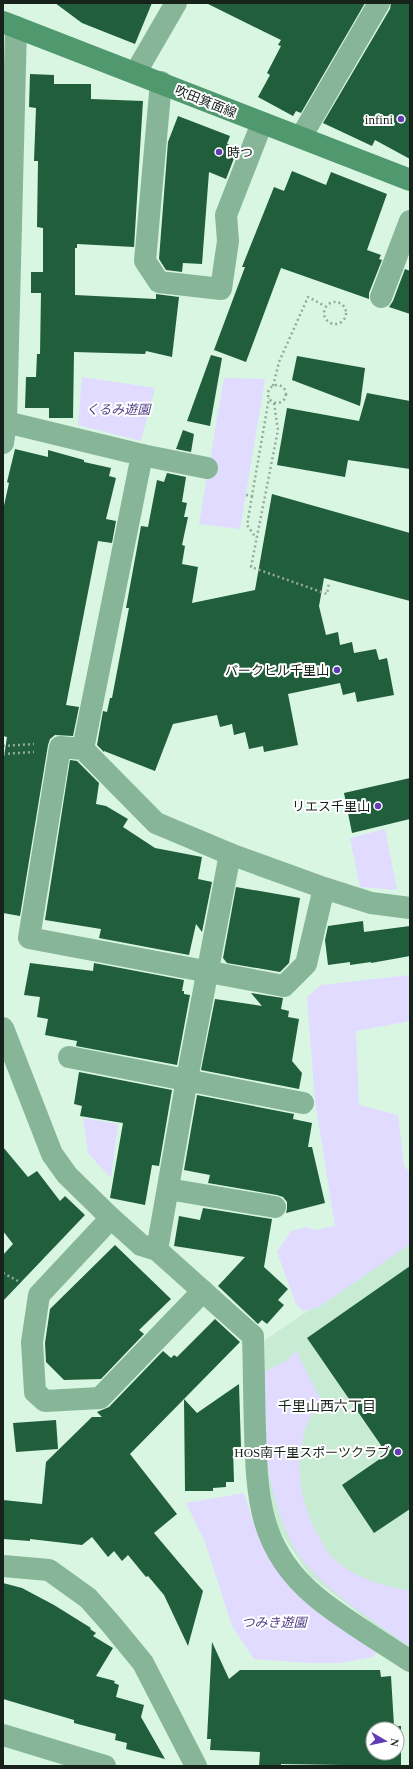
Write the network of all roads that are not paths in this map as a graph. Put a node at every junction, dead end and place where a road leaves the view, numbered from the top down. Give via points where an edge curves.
1 (176, 3) edge
2 (379, 3) edge
3 (9, 24) edge
4 (136, 72) junction
5 (161, 82) junction
6 (262, 123) junction
7 (301, 137) junction
8 (410, 180) edge
9 (410, 221) edge
10 (405, 252) edge
11 (381, 297) dead end
12 (4, 432) edge
13 (142, 454) junction
14 (207, 468) dead end
15 (83, 749) junction
16 (230, 854) junction
17 (324, 888) junction
18 (410, 908) edge
19 (209, 973) junction
20 (3, 1028) edge
21 (69, 1057) dead end
22 (187, 1079) junction
23 (302, 1103) dead end
24 (168, 1189) junction
25 (275, 1207) dead end
26 (111, 1218) junction
27 (157, 1250) junction
28 (203, 1291) junction
29 (3, 1566) edge
30 (410, 1661) edge
31 (3, 1735) edge
32 (73, 1762) edge
33 (105, 1766) edge
34 (196, 1766) edge

1 - 4 street
2 - 7 street
3 - 4 main road, 吹田箕面線
3 - 12 street
4 - 5 main road, 吹田箕面線
5 - 6 main road, 吹田箕面線
5 - 6 street via 145,261 159,282 221,290 228,242 226,215
6 - 7 main road, 吹田箕面線
7 - 8 main road, 吹田箕面線
9 - 10 street
10 - 11 street
12 - 13 street
13 - 14 street
13 - 15 street
15 - 16 street via 156,823
15 - 19 street via 60,747 29,938
16 - 17 street
16 - 19 street
17 - 18 street via 372,902
17 - 19 street via 306,964 284,986
19 - 22 street
20 - 26 street via 52,1154 66,1175
21 - 22 street
22 - 23 street
22 - 24 street
24 - 25 street
24 - 27 street
26 - 27 street via 141,1245
26 - 28 street via 39,1295 32,1342 35,1392 45,1401 100,1398
27 - 28 street
28 - 30 street via 253,1336 258,1499 266,1526 278,1552 294,1575 314,1595
29 - 34 street via 49,1570 88,1598 143,1663
31 - 32 street
32 - 33 street

